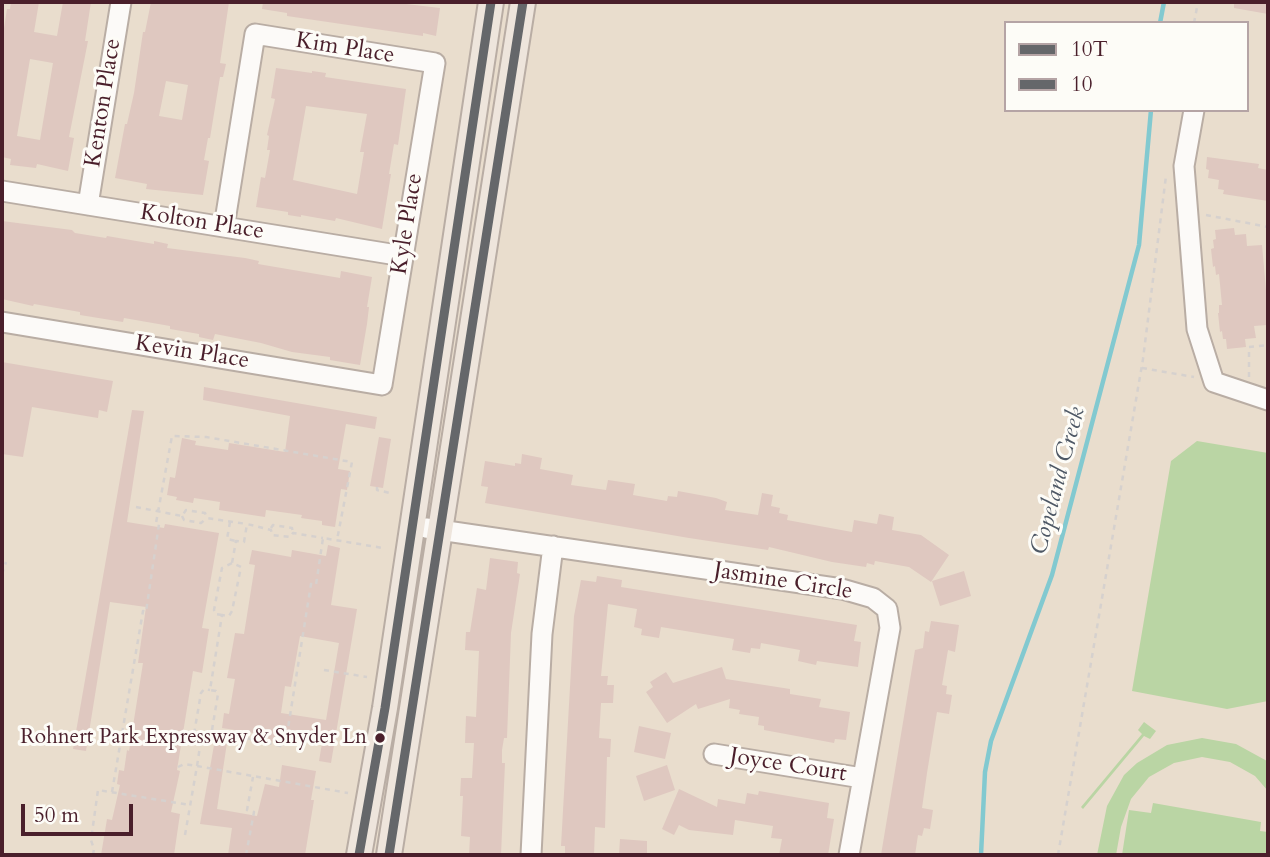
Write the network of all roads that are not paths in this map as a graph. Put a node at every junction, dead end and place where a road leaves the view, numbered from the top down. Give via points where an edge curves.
1 (121, 2) edge
2 (491, 2) edge
3 (523, 2) edge
4 (435, 64) joint
5 (1194, 112) edge
6 (2, 191) edge
7 (88, 205) junction
8 (223, 227) junction
9 (403, 256) junction
10 (2, 322) edge
11 (382, 385) joint
12 (1268, 400) edge
13 (433, 529) junction
14 (553, 546) junction
15 (714, 754) dead end
16 (862, 778) junction
17 (359, 855) edge
18 (389, 855) edge
19 (531, 855) edge
20 (849, 855) edge

1 - 7 street, Kenton Place
2 - 17 main road
3 - 13 main road
4 - 8 street, Kim Place via 255,34
4 - 9 street, Kyle Place
5 - 12 street via 1184,166 1198,329 1214,382
6 - 7 street, Kolton Place
7 - 8 street, Kolton Place
8 - 9 street, Kolton Place
9 - 11 street, Kyle Place
10 - 11 street, Kevin Place
13 - 14 street, Jasmine Circle
13 - 18 main road
14 - 16 street, Jasmine Circle via 842,589 873,598 887,608 890,628
14 - 19 street via 542,634
15 - 16 street, Joyce Court
16 - 20 street, Jasmine Circle

